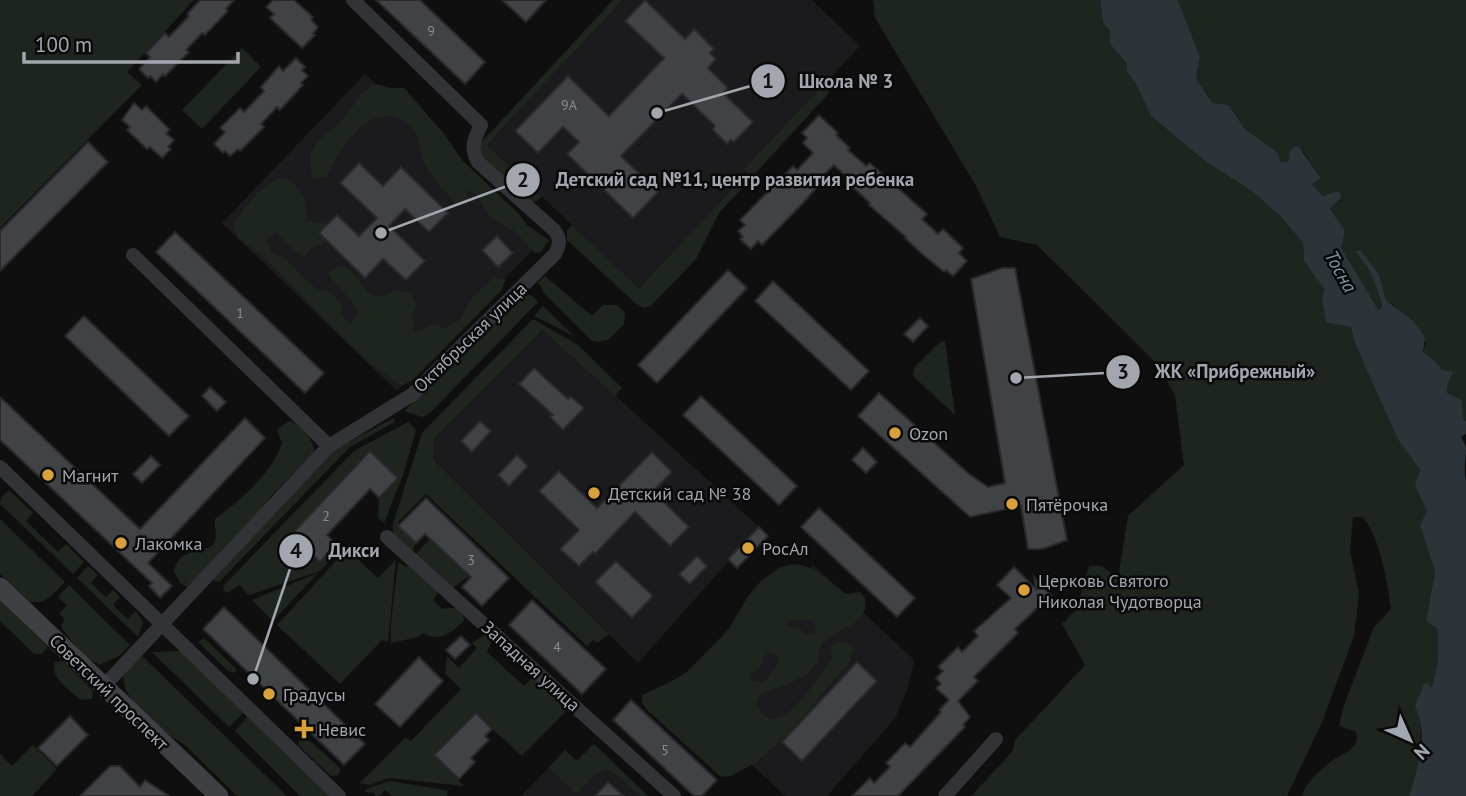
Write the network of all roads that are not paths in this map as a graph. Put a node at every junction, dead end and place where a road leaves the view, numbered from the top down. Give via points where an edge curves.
1 (353, 0) edge
2 (133, 255) dead end
3 (329, 446) junction
4 (0, 467) edge
5 (387, 537) dead end
6 (0, 587) edge
7 (162, 624) junction
8 (104, 686) junction
9 (996, 738) dead end
10 (219, 796) edge
11 (339, 796) edge
12 (674, 796) edge
13 (945, 796) edge

1 - 3 street, Октябрьская улица via 481,125 472,150 478,162 554,230 560,243 555,254 413,394
2 - 3 street
3 - 7 street, Октябрьская улица
4 - 7 street
5 - 12 street, Западная улица
6 - 8 main road, Советский проспект
7 - 8 street, Октябрьская улица
7 - 11 street
8 - 10 main road, Советский проспект
9 - 13 street

